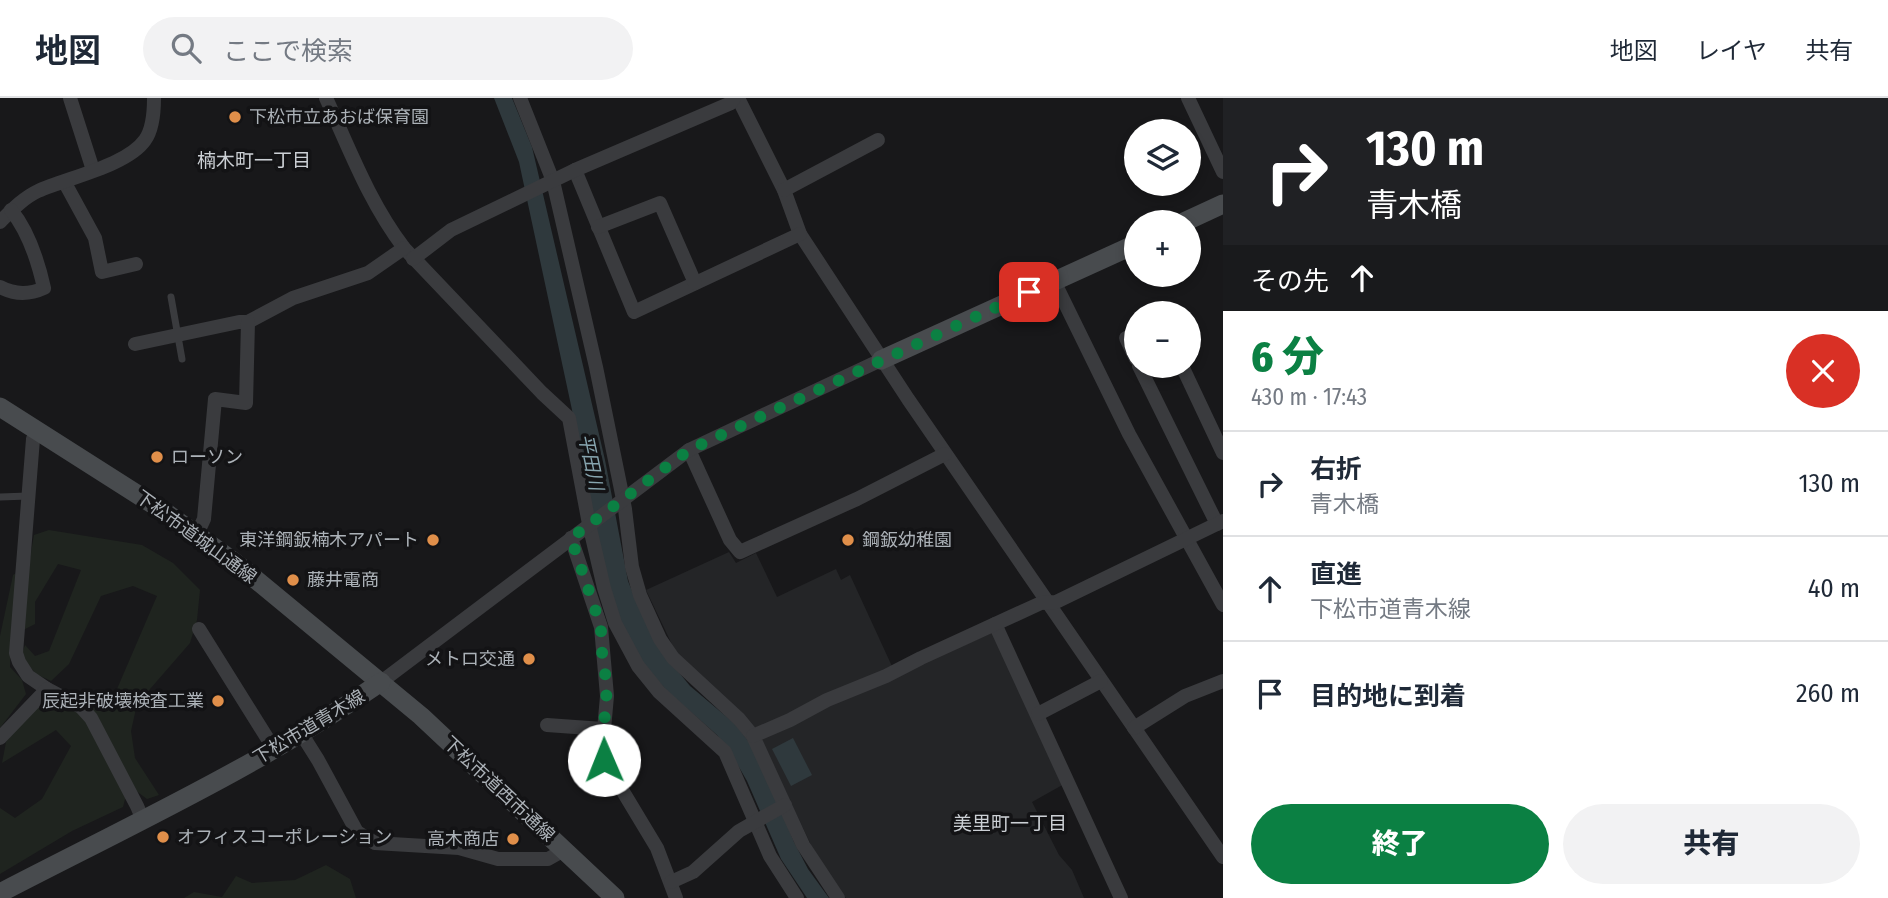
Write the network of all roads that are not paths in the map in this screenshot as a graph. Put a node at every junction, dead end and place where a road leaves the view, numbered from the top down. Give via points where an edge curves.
1 (70, 98) edge
2 (154, 98) edge
3 (326, 98) edge
4 (520, 98) edge
5 (736, 98) edge
6 (1188, 98) edge
7 (878, 141) dead end
8 (93, 170) junction
9 (575, 170) junction
10 (1223, 172) edge
11 (550, 182) junction
12 (65, 183) junction
13 (784, 190) junction
14 (1223, 204) edge
15 (11, 211) junction
16 (1201, 214) edge
17 (0, 222) edge
18 (598, 227) junction
19 (800, 234) junction
20 (1124, 249) edge
21 (409, 253) junction
22 (136, 264) dead end
23 (1054, 281) junction
24 (695, 283) junction
25 (0, 287) edge
26 (171, 298) dead end
27 (248, 321) junction
28 (177, 335) junction
29 (135, 344) dead end
30 (182, 359) dead end
31 (881, 360) junction
32 (1145, 378) edge
33 (1188, 378) edge
34 (0, 407) edge
35 (37, 431) junction
36 (689, 450) junction
37 (1223, 453) edge
38 (945, 454) junction
39 (29, 496) junction
40 (0, 497) edge
41 (621, 500) junction
42 (591, 523) junction
43 (1220, 523) edge
44 (197, 534) junction
45 (1188, 537) junction
46 (571, 538) junction
47 (1050, 604) junction
48 (1223, 605) edge
49 (995, 624) junction
50 (199, 629) dead end
51 (1101, 681) junction
52 (1223, 681) edge
53 (381, 682) junction
54 (47, 689) junction
55 (1038, 714) junction
56 (547, 725) dead end
57 (1134, 728) junction
58 (603, 729) junction
59 (301, 733) junction
60 (1, 736) edge
61 (753, 736) junction
62 (274, 749) junction
63 (783, 806) junction
64 (758, 818) junction
65 (143, 820) junction
66 (564, 850) junction
67 (1223, 857) edge
68 (0, 893) edge
69 (672, 893) edge
70 (615, 898) edge
71 (797, 898) edge
72 (838, 898) edge
73 (1121, 898) edge

1 - 8 street
2 - 8 street via 148,137 128,156
3 - 21 street via 384,221
4 - 11 street
5 - 9 street
5 - 13 street
6 - 10 street
7 - 13 street
8 - 12 street
9 - 11 street
9 - 18 street
11 - 21 street
11 - 41 street via 596,367
12 - 15 street via 35,192
12 - 22 street via 95,238 102,272
13 - 19 street
14 - 16 street
15 - 17 street
15 - 25 street via 37,260 44,288 31,294
18 - 24 street via 660,203
18 - 24 street via 634,312
19 - 24 street
19 - 31 street
20 - 23 street
21 - 27 street via 368,273 293,298
21 - 42 street via 569,418
23 - 31 street
23 - 45 street via 1129,435
26 - 28 lane
27 - 28 street
27 - 44 street via 247,403 215,399 204,519
28 - 29 street
28 - 30 lane
31 - 36 street
31 - 38 street
32 - 43 street
33 - 37 street
34 - 35 street, 下松市道城山通線
35 - 39 street
35 - 44 street, 下松市道城山通線
36 - 38 street via 730,540 740,552
36 - 41 street
38 - 47 street
39 - 40 lane
39 - 54 street via 16,653 28,676
41 - 42 street, 下松市道青木線
41 - 61 street via 632,568 660,639 673,658
42 - 46 street, 下松市道青木線
42 - 64 street via 615,623 638,666 659,692 725,752
43 - 45 street
44 - 53 street, 下松市道城山通線
45 - 47 street
45 - 48 street
46 - 53 street, 下松市道青木線
46 - 58 street via 601,627 607,687
47 - 49 street via 1041,603
47 - 51 street
49 - 55 street
49 - 61 street
50 - 62 street
51 - 55 street
51 - 57 street
52 - 57 street via 1185,696
53 - 59 street, 下松市道青木線
53 - 66 street, 下松市道西市通線
54 - 60 street
54 - 65 street via 81,707 91,719
55 - 73 street
56 - 58 street
57 - 67 street
58 - 69 street via 604,760 657,848
59 - 62 street, 下松市道青木線
59 - 66 street via 357,832 375,843 459,848 498,859 548,859
61 - 63 street
62 - 65 street, 下松市道青木線
63 - 64 street
63 - 72 street
64 - 69 street via 721,845
64 - 71 street via 770,856
65 - 68 street, 下松市道青木線
66 - 70 street, 下松市道西市通線

